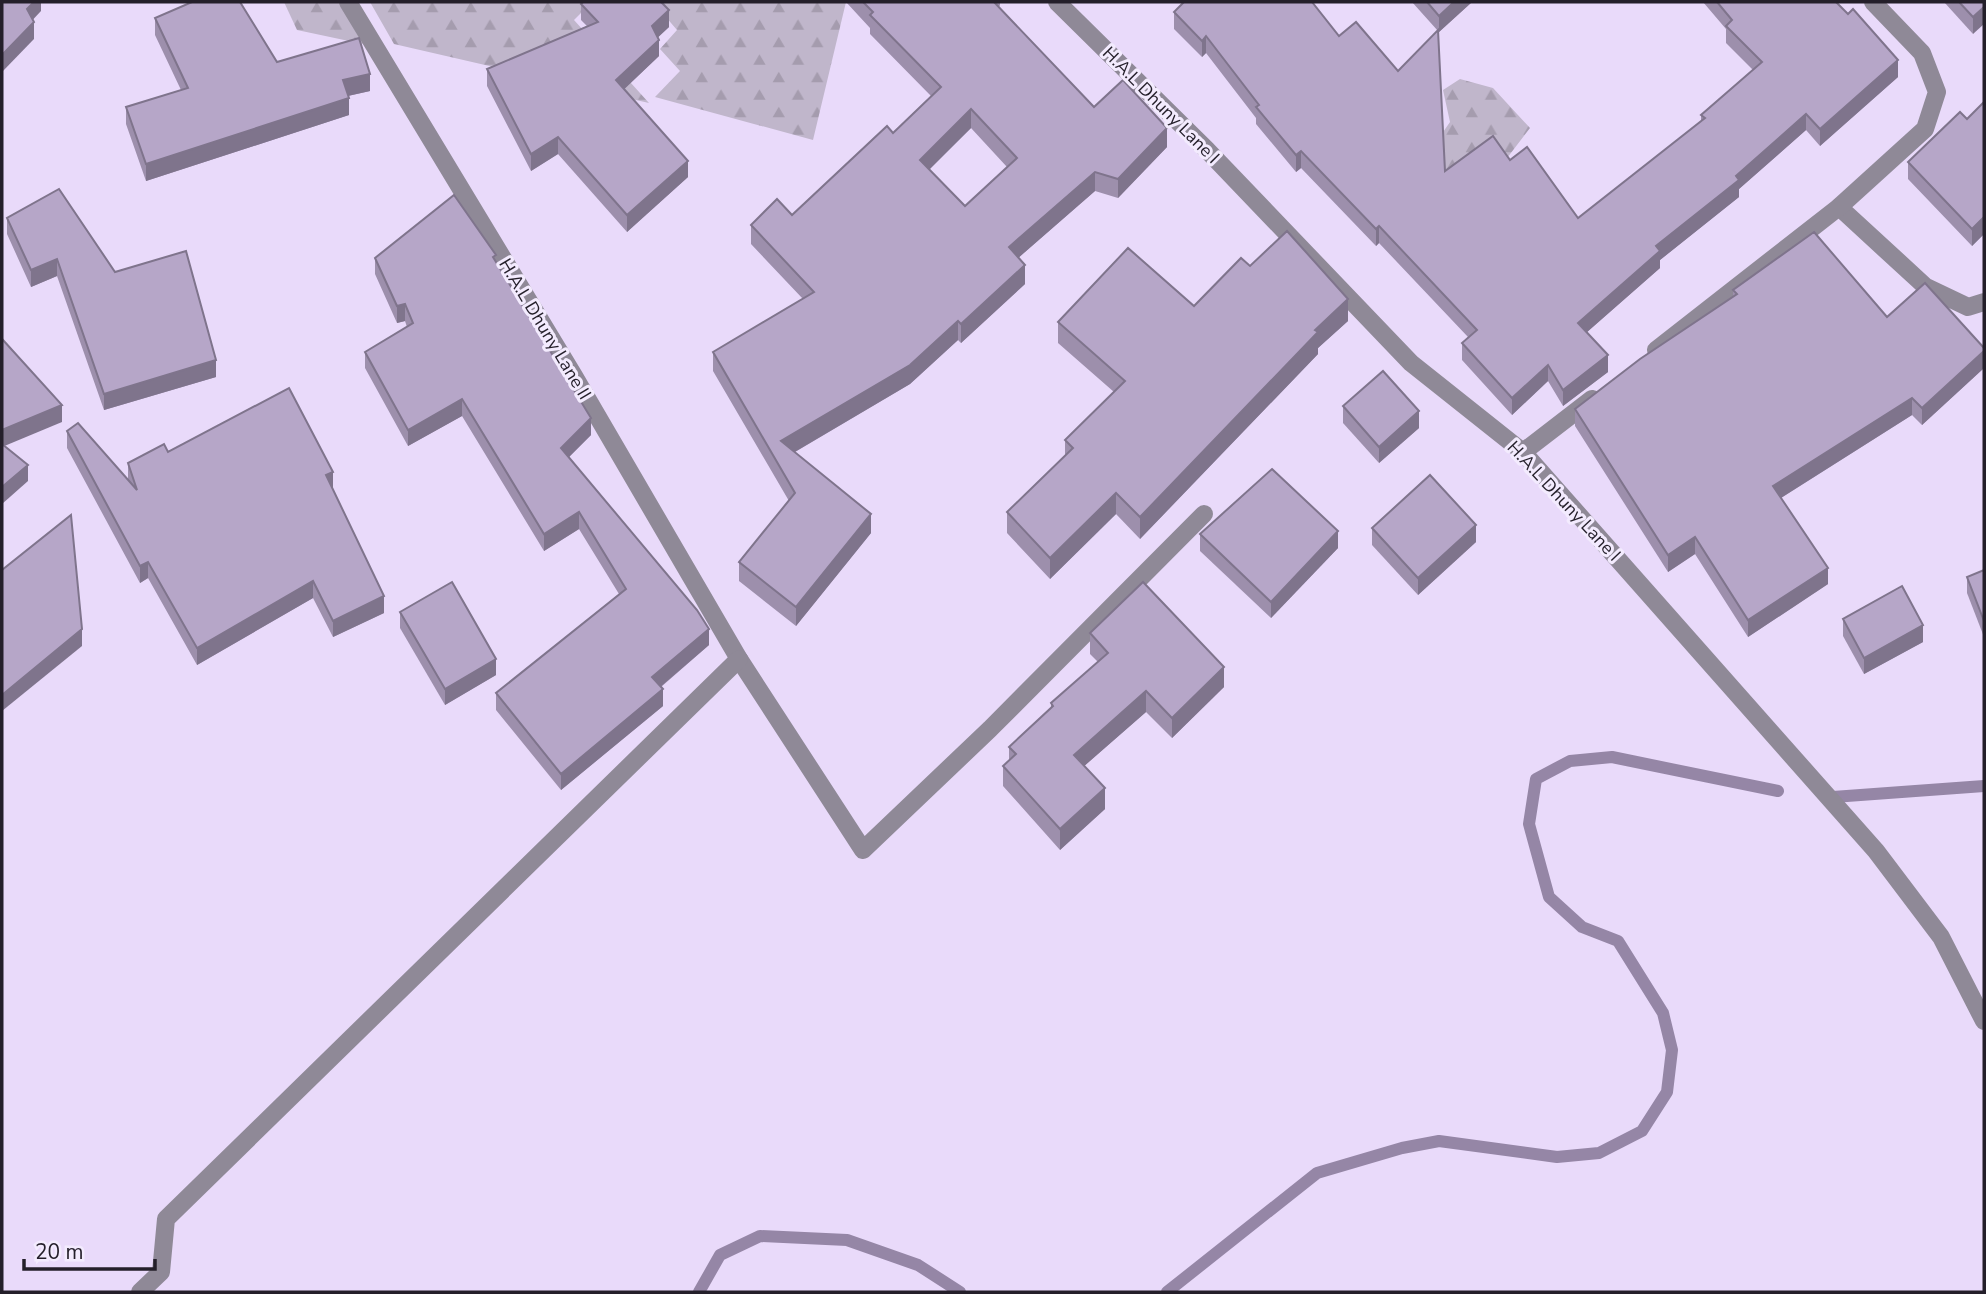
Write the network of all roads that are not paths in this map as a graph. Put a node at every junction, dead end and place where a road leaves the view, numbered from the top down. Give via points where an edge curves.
1 (348, 2) edge
2 (1057, 2) edge
3 (1873, 2) edge
4 (1839, 208) junction
5 (1984, 302) edge
6 (1638, 364) edge
7 (1606, 388) edge
8 (1523, 452) junction
9 (1204, 514) dead end
10 (739, 659) junction
11 (1984, 1021) edge
12 (140, 1292) edge

1 - 10 street, H.A.L Dhuny Lane II
2 - 8 street, H.A.L Dhuny Lane I via 1411,363
3 - 4 street via 1922,53 1937,93 1925,129
4 - 5 street via 1926,287 1968,307
4 - 6 street
7 - 8 street
8 - 11 street, H.A.L Dhuny Lane I via 1876,850 1941,937
9 - 10 street, H.A.L Dhuny Lane II via 863,850
10 - 12 street via 166,1219 161,1272

